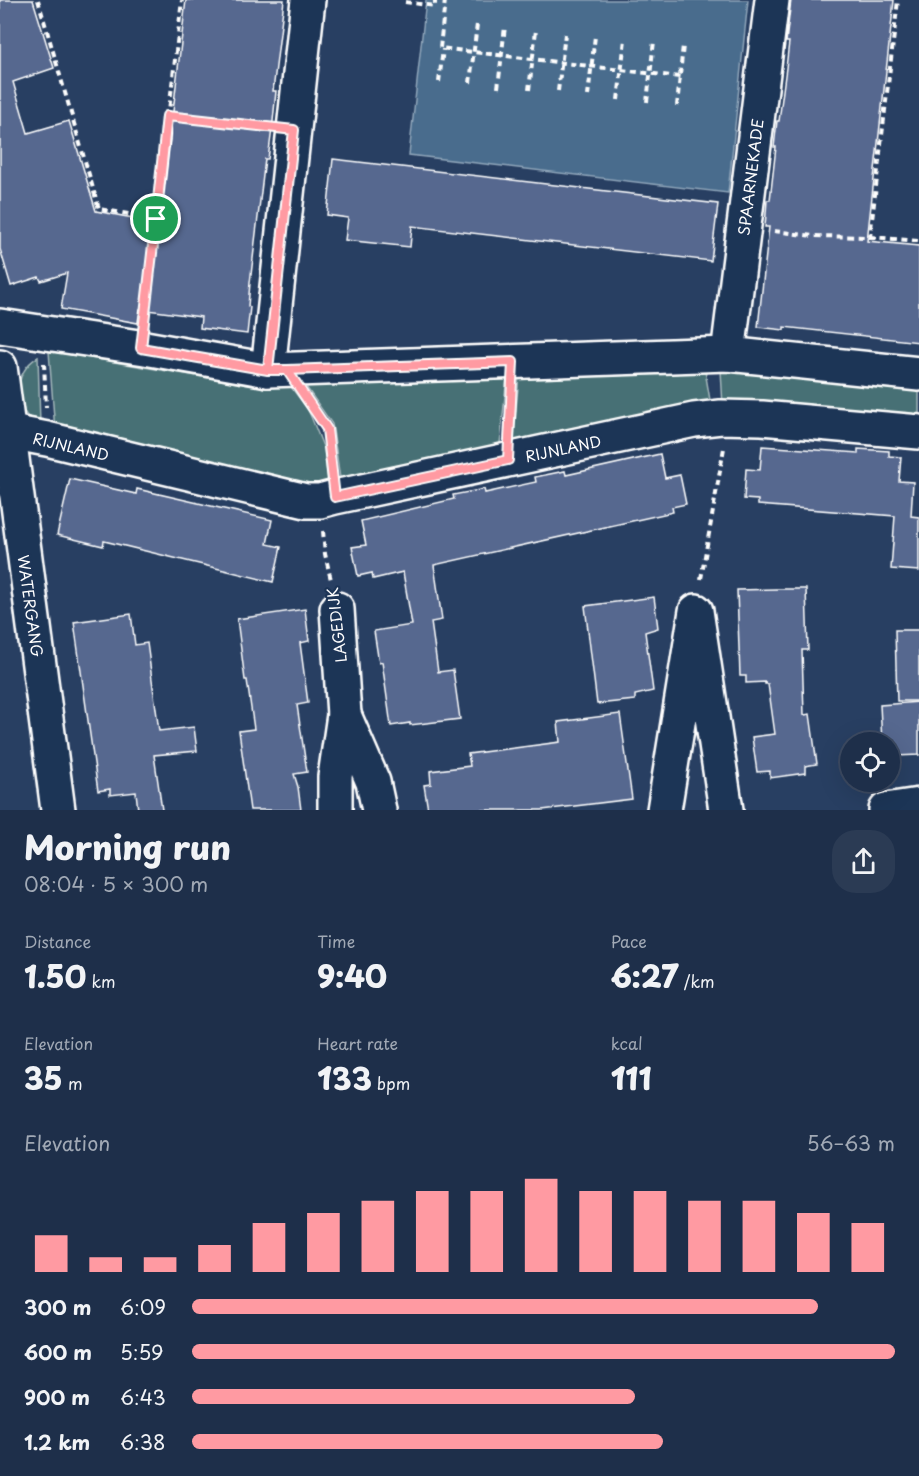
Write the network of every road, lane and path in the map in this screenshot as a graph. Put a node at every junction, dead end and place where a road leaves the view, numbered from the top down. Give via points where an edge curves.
1 (38, 0) edge
2 (182, 0) edge
3 (308, 0) edge
4 (435, 0) edge
5 (445, 0) edge
6 (772, 0) edge
7 (898, 0) edge
8 (405, 2) dead end
9 (477, 24) dead end
10 (505, 26) dead end
11 (536, 30) dead end
12 (565, 34) dead end
13 (595, 36) dead end
14 (625, 39) dead end
15 (654, 41) dead end
16 (683, 45) dead end
17 (443, 49) junction
18 (473, 52) junction
19 (502, 56) junction
20 (532, 59) junction
21 (562, 63) junction
22 (591, 66) junction
23 (621, 70) junction
24 (650, 74) junction
25 (680, 77) junction
26 (439, 81) dead end
27 (470, 83) dead end
28 (498, 88) dead end
29 (529, 90) dead end
30 (558, 91) dead end
31 (588, 96) dead end
32 (618, 100) dead end
33 (647, 102) dead end
34 (677, 106) dead end
35 (167, 116) junction
36 (294, 130) junction
37 (156, 219) junction
38 (743, 227) junction
39 (870, 237) junction
40 (919, 242) edge
41 (0, 326) edge
42 (43, 333) junction
43 (141, 348) junction
44 (728, 354) junction
45 (513, 362) junction
46 (0, 367) edge
47 (277, 370) junction
48 (919, 374) edge
49 (730, 417) junction
50 (4, 431) edge
51 (919, 432) edge
52 (47, 440) junction
53 (508, 460) junction
54 (328, 499) junction
55 (338, 609) joint
56 (696, 611) junction
57 (345, 715) junction
58 (919, 805) edge
59 (58, 810) edge
60 (335, 810) edge
61 (379, 810) edge
62 (664, 810) edge
63 (726, 810) edge
64 (886, 810) edge

1 - 37 path via 99,209
2 - 35 path
3 - 36 street
4 - 8 path via 435,6
5 - 17 path via 440,48
6 - 38 street, SPAARNEKADE
7 - 39 path
9 - 18 path
10 - 19 path
11 - 20 path
12 - 21 path
13 - 22 path
14 - 23 path
15 - 24 path
16 - 25 path
17 - 18 path
17 - 26 path
18 - 19 path
18 - 27 path
19 - 20 path
19 - 28 path
20 - 21 path
20 - 29 path
21 - 22 path
21 - 30 path
22 - 23 path
22 - 31 path
23 - 24 path
23 - 32 path
24 - 25 path
24 - 33 path
25 - 34 path
35 - 36 path
35 - 37 path
36 - 47 street
37 - 43 path
38 - 39 path via 813,236
38 - 44 street, SPAARNEKADE
39 - 40 path
41 - 42 street
42 - 43 street
42 - 52 path
43 - 47 street
44 - 45 street
44 - 48 street
45 - 47 street
45 - 53 path
46 - 50 street, WATERGANG
47 - 54 path, LAGEDIJK via 327,429
49 - 51 street, RIJNLAND
49 - 53 street, RIJNLAND via 694,420
49 - 56 path
50 - 52 street, RIJNLAND
50 - 59 street, WATERGANG
52 - 54 street, RIJNLAND via 306,501
53 - 54 street, RIJNLAND
54 - 55 path, LAGEDIJK via 325,554
55 - 57 street, LAGEDIJK
56 - 62 street
56 - 63 street
57 - 60 street, LAGEDIJK via 335,777
57 - 61 street, LAGEDIJK via 373,782
58 - 64 street

